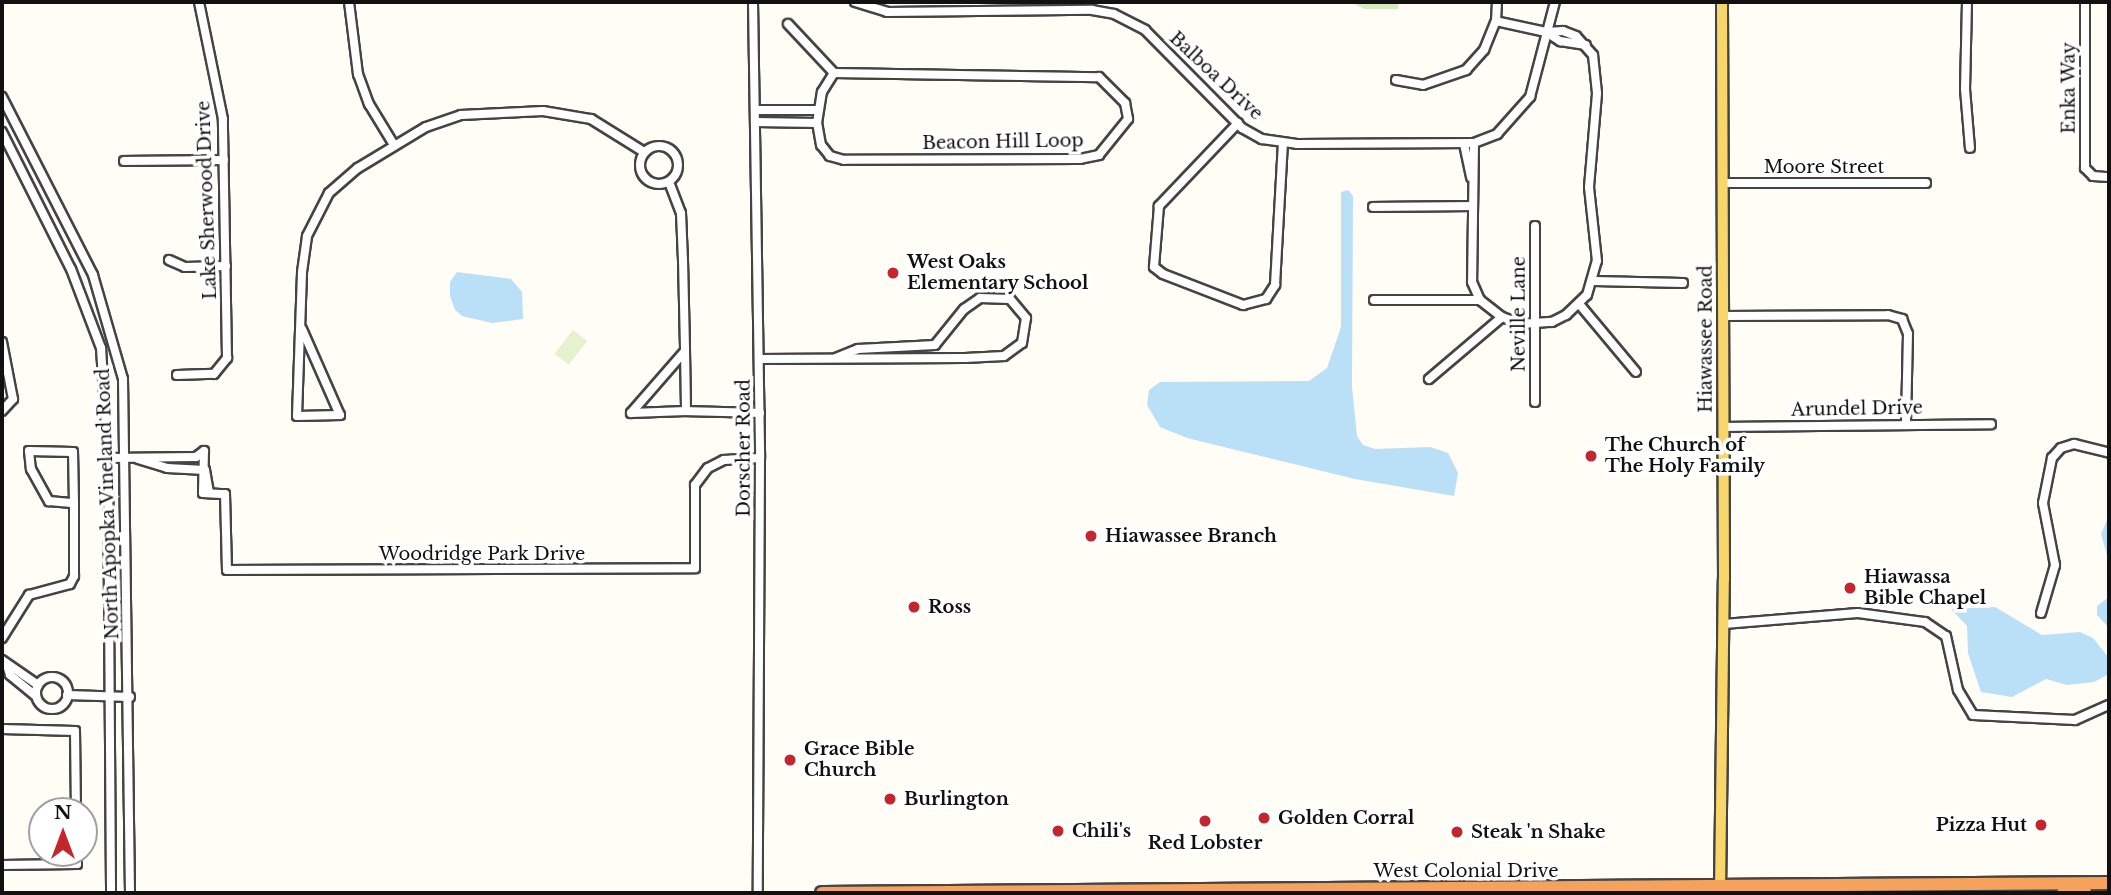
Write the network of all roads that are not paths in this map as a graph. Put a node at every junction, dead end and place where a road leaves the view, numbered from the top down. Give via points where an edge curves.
1 (199, 2) edge
2 (349, 2) edge
3 (753, 2) edge
4 (855, 2) edge
5 (1497, 2) edge
6 (1555, 2) edge
7 (1722, 2) edge
8 (1968, 2) edge
9 (2085, 2) edge
10 (1496, 21) junction
11 (788, 24) dead end
12 (1546, 32) junction
13 (834, 73) junction
14 (1396, 80) dead end
15 (2, 97) edge
16 (756, 110) junction
17 (818, 110) junction
18 (756, 121) junction
19 (817, 123) junction
20 (1238, 124) junction
21 (19, 131) junction
22 (3, 137) edge
23 (1283, 143) junction
24 (1464, 144) junction
25 (1474, 144) junction
26 (394, 145) junction
27 (1970, 148) dead end
28 (644, 152) junction
29 (224, 160) junction
30 (124, 161) dead end
31 (2109, 177) edge
32 (668, 182) junction
33 (1723, 183) junction
34 (1926, 183) dead end
35 (1472, 187) junction
36 (1472, 206) junction
37 (1373, 207) dead end
38 (1535, 226) dead end
39 (169, 260) dead end
40 (226, 266) junction
41 (1594, 281) junction
42 (1683, 283) dead end
43 (1374, 300) dead end
44 (1480, 300) junction
45 (1580, 305) junction
46 (1724, 316) junction
47 (1503, 317) junction
48 (1535, 324) junction
49 (302, 329) junction
50 (2, 342) edge
51 (685, 351) junction
52 (836, 358) junction
53 (759, 359) junction
54 (1636, 372) dead end
55 (177, 375) dead end
56 (1429, 379) dead end
57 (1535, 402) dead end
58 (2, 411) edge
59 (686, 411) junction
60 (760, 413) junction
61 (1991, 424) dead end
62 (1906, 425) junction
63 (1724, 427) junction
64 (2109, 453) edge
65 (108, 458) junction
66 (125, 458) junction
67 (760, 458) junction
68 (138, 459) junction
69 (205, 470) junction
70 (74, 503) junction
71 (2041, 613) dead end
72 (1724, 625) junction
73 (2, 638) edge
74 (5, 663) edge
75 (38, 685) junction
76 (67, 695) junction
77 (36, 696) junction
78 (110, 697) junction
79 (130, 697) junction
80 (2109, 705) edge
81 (2, 729) edge
82 (76, 797) edge
83 (2, 865) edge
84 (28, 865) edge
85 (2109, 884) edge
86 (2020, 888) edge
87 (1406, 891) edge
88 (1522, 891) edge
89 (1722, 891) edge
90 (1110, 892) edge
91 (111, 893) edge
92 (130, 893) edge
93 (758, 893) edge
94 (822, 893) edge
95 (2063, 893) edge

1 - 29 street, Lake Sherwood Drive via 217,81
2 - 26 street via 358,74 369,104
3 - 16 street, Dorscher Road
4 - 20 street, Balboa Drive via 887,12 1091,10 1114,14 1144,30
5 - 10 street
6 - 12 street
7 - 33 main road, Hiawassee Road
8 - 27 street via 1965,89
9 - 31 street, Enka Way via 2088,173
10 - 12 street
10 - 14 street via 1484,50 1466,70 1423,85
11 - 13 street
12 - 25 street via 1530,97 1497,134
12 - 41 street via 1560,41 1588,46 1596,70 1588,187 1597,261
13 - 17 street, Beacon Hill Loop
13 - 19 street, Beacon Hill Loop via 1098,77 1125,103 1128,119 1100,155 1080,159 844,160 830,156 821,145
15 - 21 street, North Apopka Vineland Road
16 - 17 street
16 - 18 street, Dorscher Road
17 - 19 street, Beacon Hill Loop
18 - 19 street
18 - 53 street, Dorscher Road
20 - 23 street, Balboa Drive via 1262,139
20 - 23 street via 1158,206 1154,267 1163,274 1242,304 1266,299 1275,285
21 - 22 street
21 - 66 street, North Apopka Vineland Road via 88,265 111,326 123,379
22 - 65 street, North Apopka Vineland Road via 71,269 101,348
23 - 24 street, Balboa Drive
24 - 25 street, Balboa Drive
24 - 35 street
25 - 35 street
26 - 28 street via 461,116 543,111 591,119
26 - 49 street via 358,168 319,208 306,248
28 - 32 street via 639,165 643,176 654,184
28 - 32 street via 661,146 673,152 678,166
29 - 30 street
29 - 40 street, Lake Sherwood Drive
32 - 51 street via 681,212
33 - 34 street, Moore Street
33 - 46 main road, Hiawassee Road
35 - 36 street
36 - 37 street
36 - 44 street via 1472,282
38 - 48 street, Neville Lane
39 - 40 street via 185,267
40 - 55 street, Lake Sherwood Drive via 227,358 214,374
41 - 42 street
41 - 45 street
43 - 44 street
44 - 47 street
45 - 48 street via 1552,322
45 - 54 street
46 - 62 street via 1888,315 1902,319 1908,334
46 - 63 main road, Hiawassee Road
47 - 48 street
47 - 56 street
48 - 57 street, Neville Lane
49 - 49 street via 297,416 340,415 318,366
50 - 58 street via 13,399
51 - 59 street
51 - 59 street via 631,412
52 - 52 street via 1004,356 1022,344 1026,318 1010,299 980,298 964,309 935,345 858,349
52 - 53 street
53 - 60 street, Dorscher Road
59 - 60 street
60 - 67 street, Dorscher Road
61 - 62 street, Arundel Drive
62 - 63 street, Arundel Drive
63 - 72 main road, Hiawassee Road
64 - 71 street via 2074,444 2061,448 2052,458 2043,503 2055,565
65 - 66 street, Woodridge Park Drive
65 - 78 street, North Apopka Vineland Road
66 - 68 street, Woodridge Park Drive
66 - 79 street, North Apopka Vineland Road
67 - 69 street, Woodridge Park Drive via 724,460 708,468 695,485 695,568 227,570 225,494 206,493
67 - 93 street, Dorscher Road
68 - 69 street, Woodridge Park Drive via 166,468
68 - 69 street, Woodridge Park Drive via 196,457 204,451
70 - 70 street via 49,501 31,469 29,451 73,452
70 - 73 street via 74,576 70,584 29,595
72 - 80 street via 1858,613 1925,622 1937,627 1951,645 1958,690 1973,715 2075,720
72 - 89 main road, Hiawassee Road
74 - 75 street
74 - 77 street via 10,675
75 - 76 street via 46,678 57,678
75 - 77 street
76 - 77 street via 63,704 53,708 42,705
76 - 78 street
78 - 79 street
78 - 91 street, North Apopka Vineland Road
79 - 92 street, North Apopka Vineland Road
81 - 82 street via 75,731
83 - 84 street
85 - 86 highway, West Colonial Drive
85 - 95 highway
86 - 89 highway, West Colonial Drive
87 - 88 highway, West Colonial Drive
87 - 90 highway, West Colonial Drive
88 - 89 highway, West Colonial Drive
90 - 94 highway, West Colonial Drive

